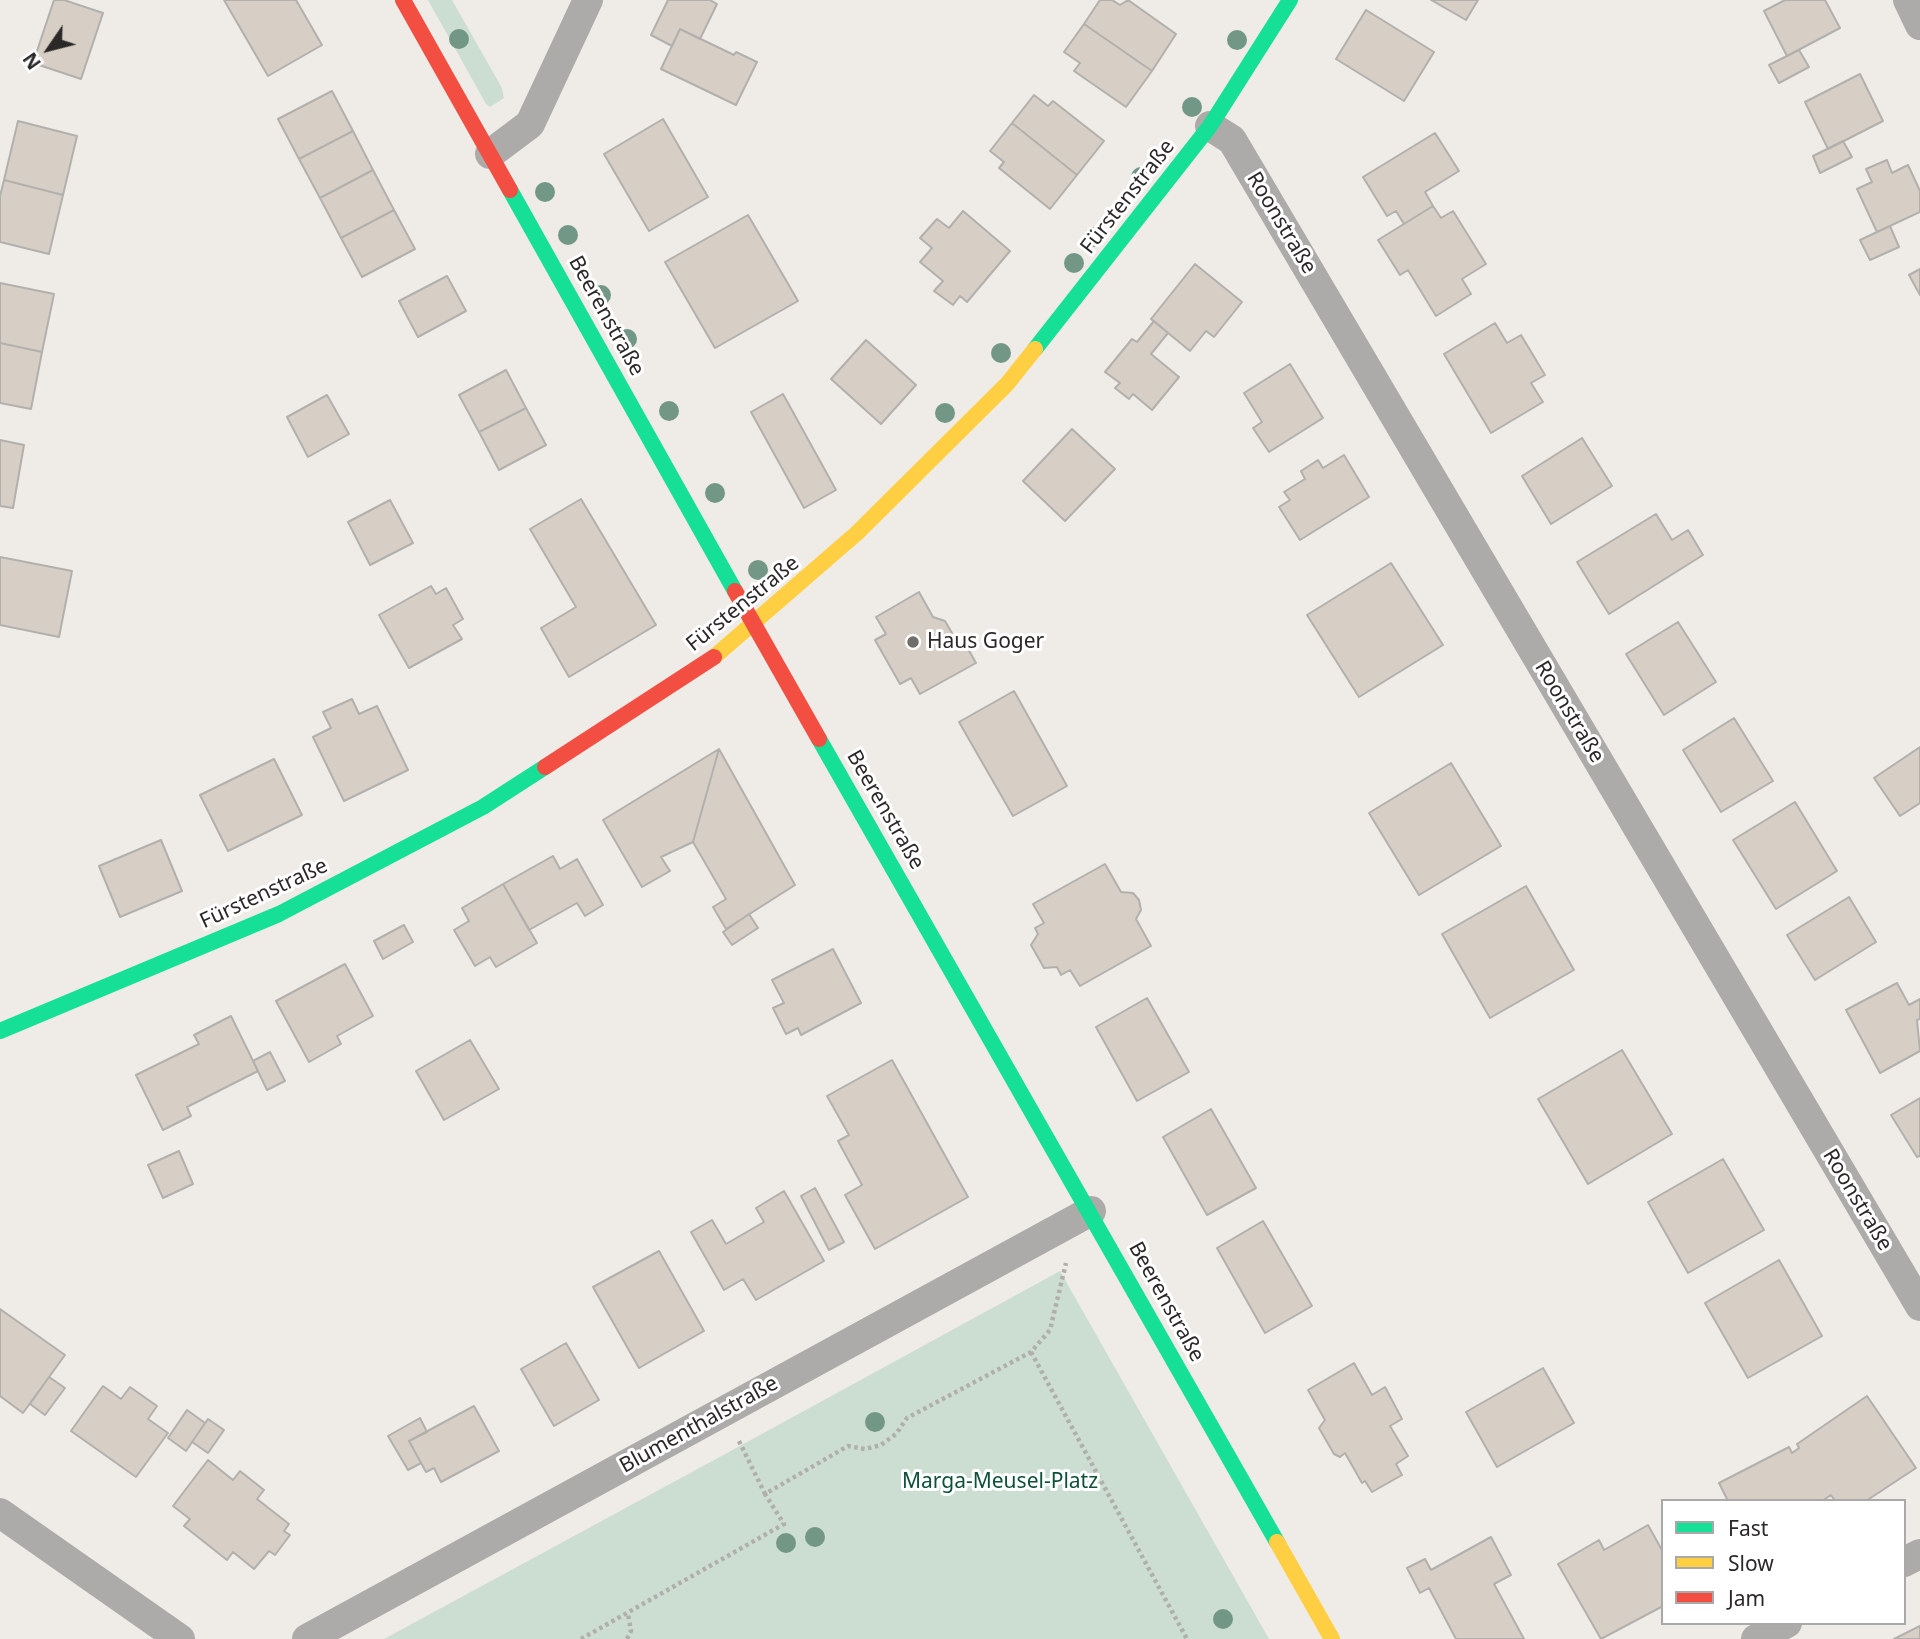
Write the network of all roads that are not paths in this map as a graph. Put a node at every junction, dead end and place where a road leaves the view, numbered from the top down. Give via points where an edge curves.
1 (403, 0) edge
2 (588, 0) edge
3 (1290, 0) edge
4 (1908, 0) edge
5 (1920, 25) edge
6 (1210, 126) junction
7 (490, 154) junction
8 (754, 626) junction
9 (0, 1031) edge
10 (1091, 1211) junction
11 (1920, 1306) edge
12 (0, 1513) edge
13 (1783, 1625) edge
14 (180, 1639) edge
15 (307, 1639) edge
16 (1332, 1639) edge
17 (1756, 1639) edge

1 - 7 street, Beerenstraße
2 - 7 street via 530,124
3 - 6 street, Fürstenstraße
4 - 5 street
6 - 8 street, Fürstenstraße via 1007,384 857,533
6 - 11 street, Roonstraße via 1232,140
7 - 8 street, Beerenstraße
8 - 9 street, Fürstenstraße via 727,649 482,807 279,914
8 - 10 street, Beerenstraße
10 - 15 street, Blumenthalstraße
10 - 16 street, Beerenstraße
12 - 14 street
13 - 17 street

